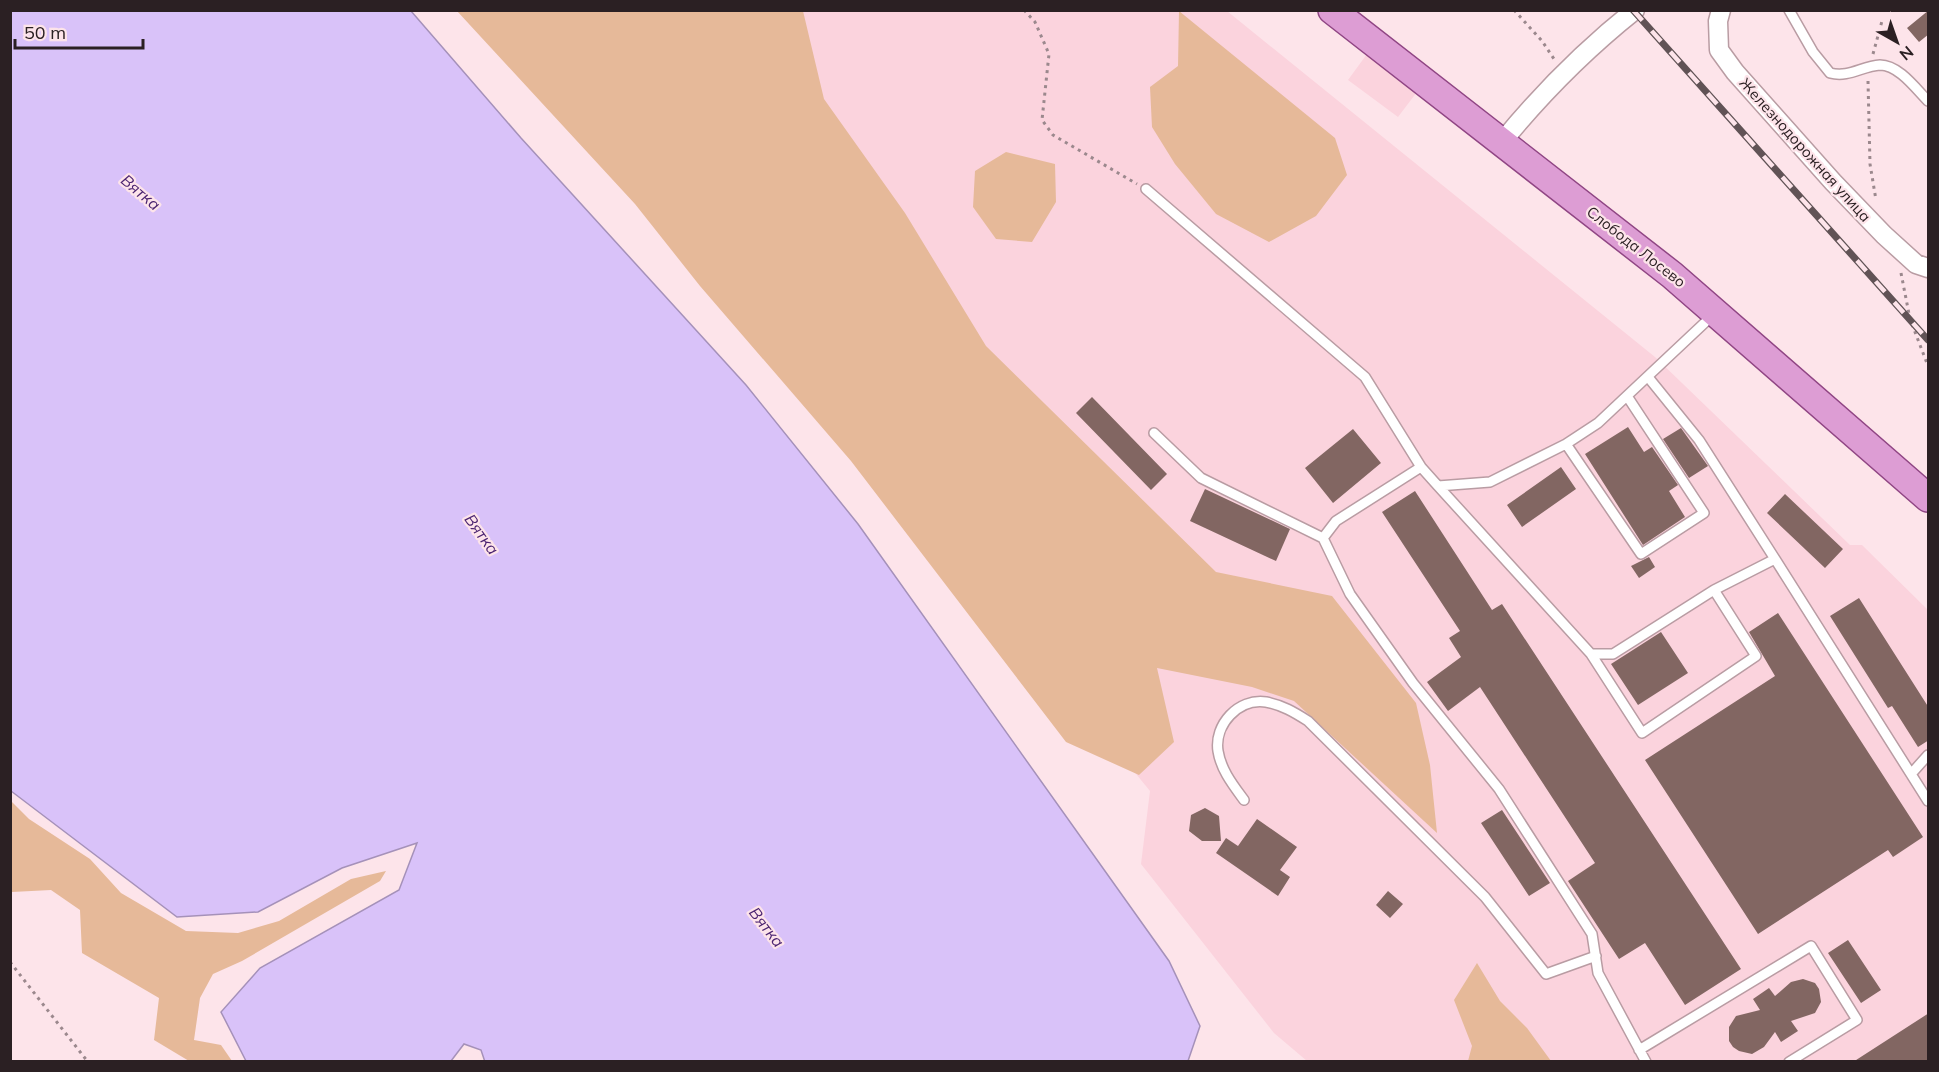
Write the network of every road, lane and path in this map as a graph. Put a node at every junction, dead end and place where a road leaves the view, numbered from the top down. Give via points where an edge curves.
1 (1024, 10) edge
2 (1332, 10) edge
3 (1514, 10) edge
4 (1635, 10) edge
5 (1721, 10) edge
6 (1789, 10) edge
7 (1882, 21) dead end
8 (1869, 69) junction
9 (1563, 73) junction
10 (1929, 100) edge
11 (1502, 142) junction
12 (1146, 189) joint
13 (1876, 203) dead end
14 (1898, 247) junction
15 (1929, 268) edge
16 (1716, 312) junction
17 (1929, 366) edge
18 (1648, 377) junction
19 (1627, 396) junction
20 (1154, 433) dead end
21 (1566, 444) junction
22 (1420, 467) junction
23 (1438, 486) junction
24 (1929, 498) edge
25 (1323, 538) junction
26 (1775, 559) junction
27 (1714, 590) junction
28 (1591, 654) junction
29 (1929, 755) edge
30 (1911, 774) junction
31 (1244, 800) dead end
32 (1929, 801) edge
33 (1596, 956) junction
34 (10, 962) edge
35 (1639, 1050) junction
36 (88, 1062) edge
37 (1646, 1062) edge
38 (1789, 1062) edge

1 - 12 path via 1035,22 1049,54 1042,120 1053,135
2 - 11 main road, Слобода Лосево
3 - 9 path via 1542,41
4 - 9 street
5 - 14 street, Железнодорожная улица via 1719,50 1735,72 1833,182
6 - 8 lane via 1812,52 1830,73 1848,75
7 - 8 path
8 - 10 lane via 1881,65 1901,73
8 - 13 path via 1866,108
9 - 11 street
11 - 16 main road, Слобода Лосево
12 - 22 lane via 1365,377
14 - 15 street, Железнодорожная улица via 1916,264
14 - 17 path via 1906,306
16 - 18 lane
16 - 24 main road, Слобода Лосево
18 - 19 lane
18 - 26 lane via 1699,440
19 - 21 lane via 1598,423
19 - 21 lane via 1704,513 1641,554
20 - 25 lane via 1202,478
21 - 23 lane via 1490,482
22 - 23 lane
22 - 25 lane via 1336,521
23 - 28 lane
25 - 33 lane via 1350,594 1413,683 1499,789 1592,934
26 - 27 lane
26 - 30 lane
27 - 28 lane via 1613,654
27 - 28 lane via 1756,656 1642,733
29 - 30 lane
30 - 32 lane
31 - 33 lane via 1226,774 1218,749 1221,725 1237,708 1263,702 1287,708 1308,721 1485,897 1546,974
33 - 35 lane via 1598,973
34 - 36 path
35 - 37 lane
35 - 38 lane via 1811,946 1857,1020

